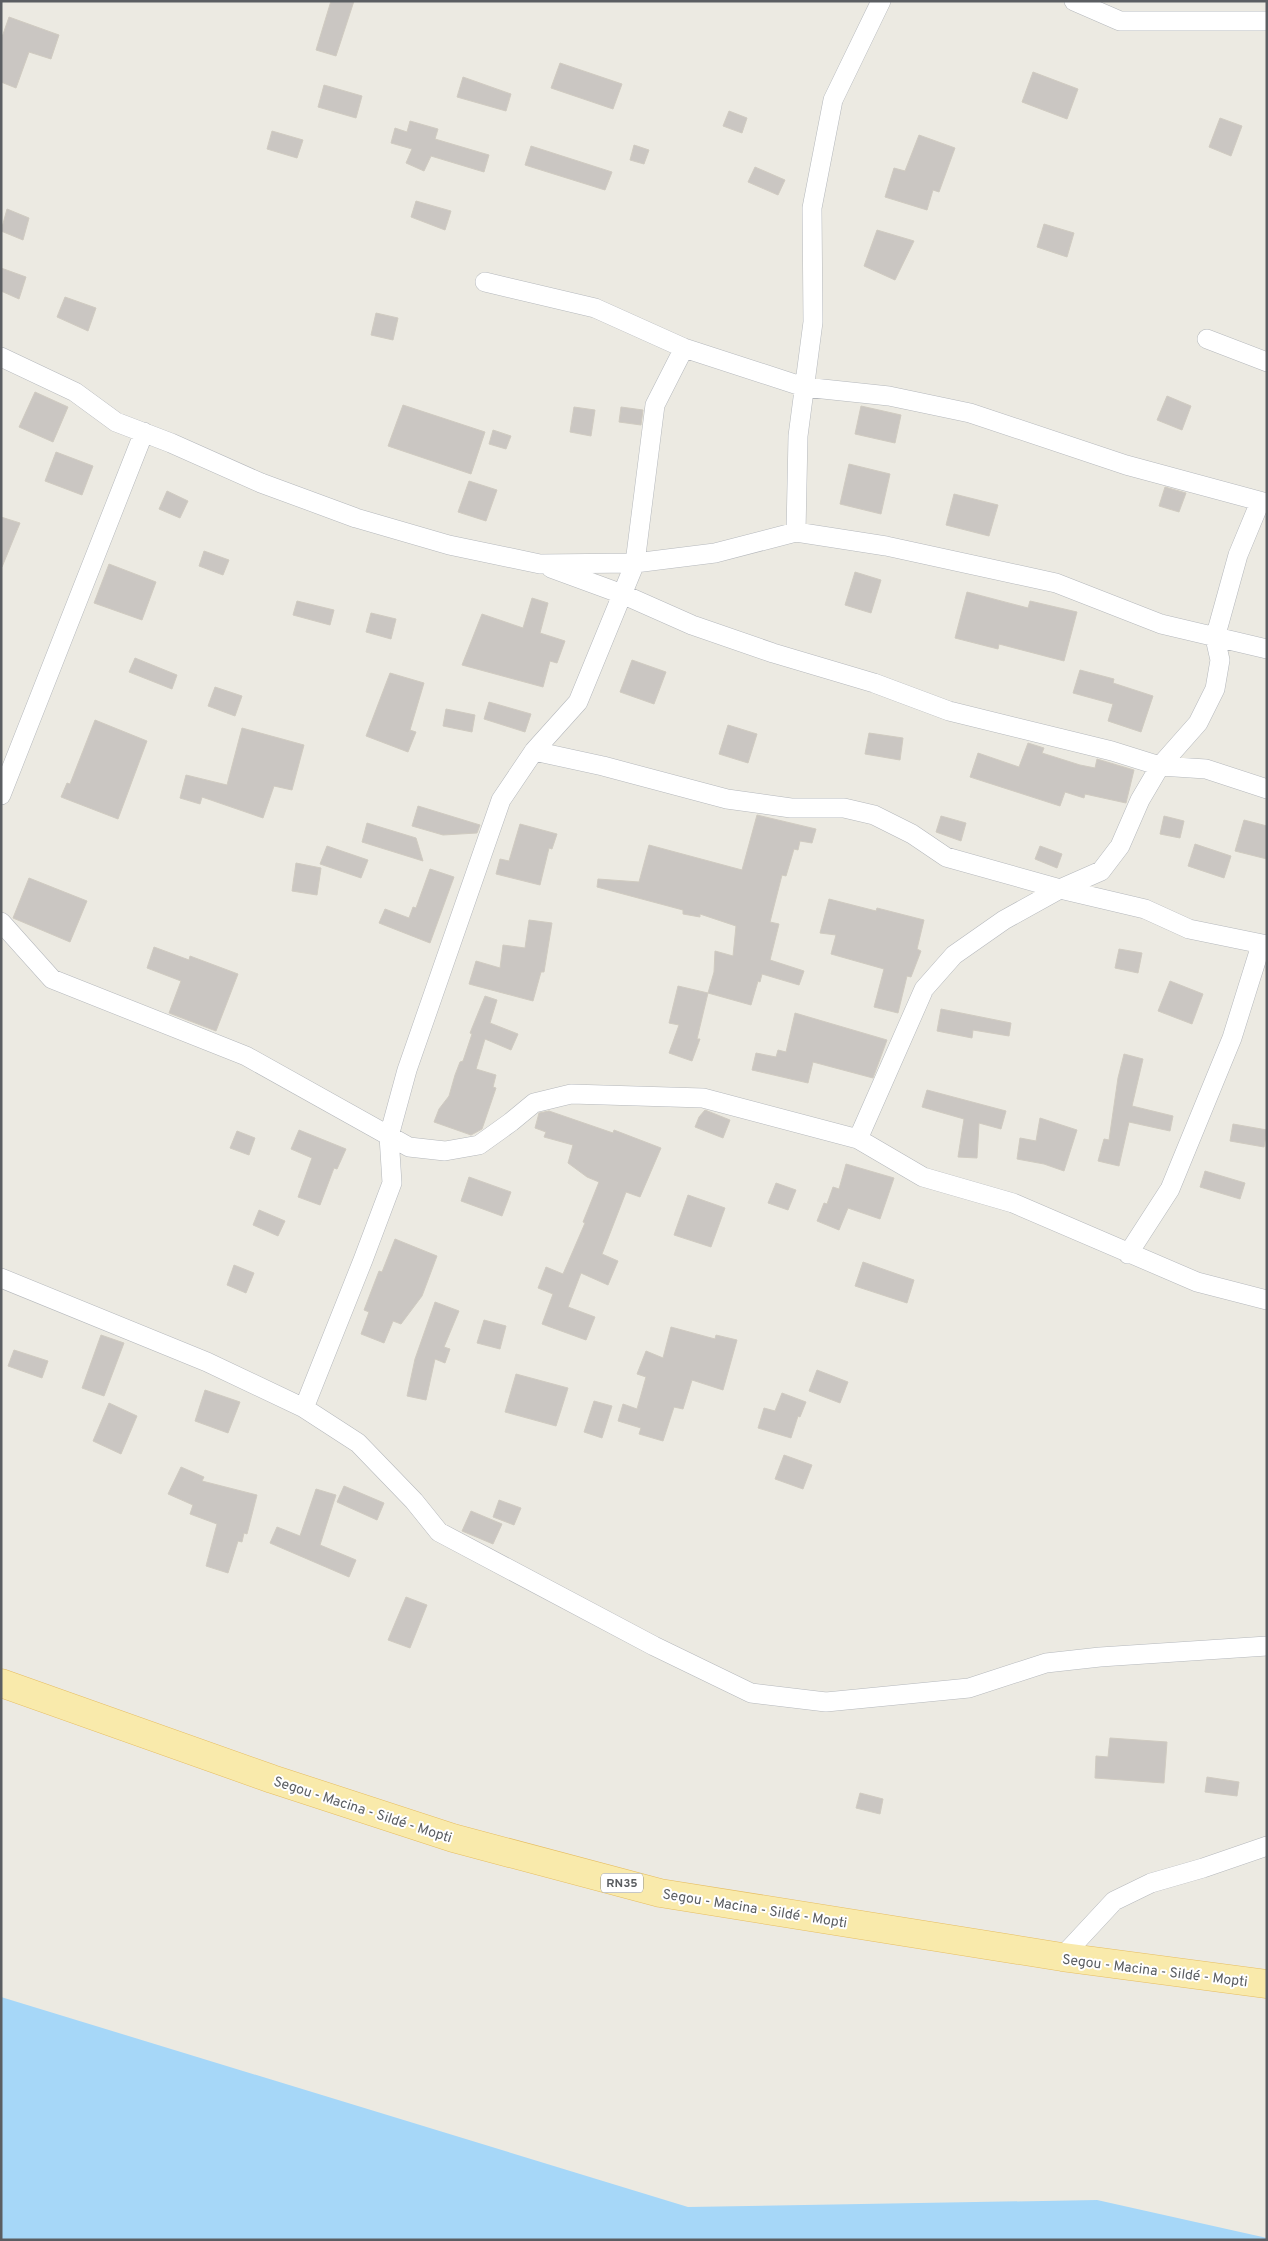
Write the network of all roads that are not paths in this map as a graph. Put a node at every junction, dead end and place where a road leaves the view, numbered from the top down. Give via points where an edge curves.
1 (881, 1) edge
2 (1074, 1) edge
3 (1267, 21) edge
4 (485, 282) dead end
5 (1207, 338) dead end
6 (684, 348) junction
7 (1, 357) edge
8 (1267, 362) edge
9 (804, 387) junction
10 (144, 432) junction
11 (1264, 502) edge
12 (796, 532) junction
13 (635, 563) junction
14 (540, 564) junction
15 (622, 594) junction
16 (1216, 638) junction
17 (1267, 650) edge
18 (534, 751) junction
19 (1160, 766) junction
20 (1267, 789) edge
21 (1, 795) edge
22 (1060, 890) junction
23 (1, 922) edge
24 (1264, 945) edge
25 (389, 1136) junction
26 (858, 1139) junction
27 (1128, 1254) junction
28 (1, 1278) edge
29 (1267, 1300) edge
30 (304, 1408) junction
31 (1267, 1646) edge
32 (1, 1683) edge
33 (1267, 1846) edge
34 (1062, 1958) junction
35 (1267, 1984) edge

1 - 9 street via 832,100 812,208 813,322
2 - 3 street via 1120,21
4 - 6 street via 595,308
5 - 8 street
6 - 9 street
6 - 13 street via 655,405
7 - 10 street via 75,392 116,422
9 - 11 street via 889,396 970,413 1126,465
9 - 12 street via 798,436
10 - 14 street via 261,483 356,518 449,545
10 - 21 street
11 - 16 street via 1238,555
12 - 13 street via 715,553
12 - 16 street via 886,546 1056,582 1161,624
13 - 14 street
13 - 15 street
14 - 15 street
15 - 18 street via 578,702
15 - 19 street via 692,625 874,683 949,711
16 - 17 street
16 - 19 street via 1220,660 1216,689 1198,723
18 - 22 street via 727,799 791,808 844,808 874,815 946,856
18 - 25 street via 501,800 407,1070
19 - 20 street via 1206,770
19 - 22 street via 1140,800 1120,846 1101,871
22 - 24 street via 1145,909 1188,929
22 - 26 street via 1004,920 954,955 924,989
23 - 25 street via 52,979 246,1056
24 - 27 street via 1232,1038 1170,1188
25 - 26 street via 409,1147 445,1151 479,1145 534,1103 571,1094 703,1098
25 - 30 street via 392,1183
26 - 27 street via 923,1177 1013,1203
27 - 29 street via 1197,1282
28 - 30 street via 207,1362
30 - 31 street via 358,1443 414,1500 439,1532 654,1646 751,1693 826,1702 969,1688 1055,1662
32 - 34 main road, Segou - Macina - Sildé - Mopti / RN35 via 272,1779 453,1838 660,1893
33 - 34 street via 1151,1883 1114,1901
34 - 35 main road, Segou - Macina - Sildé - Mopti / RN35

